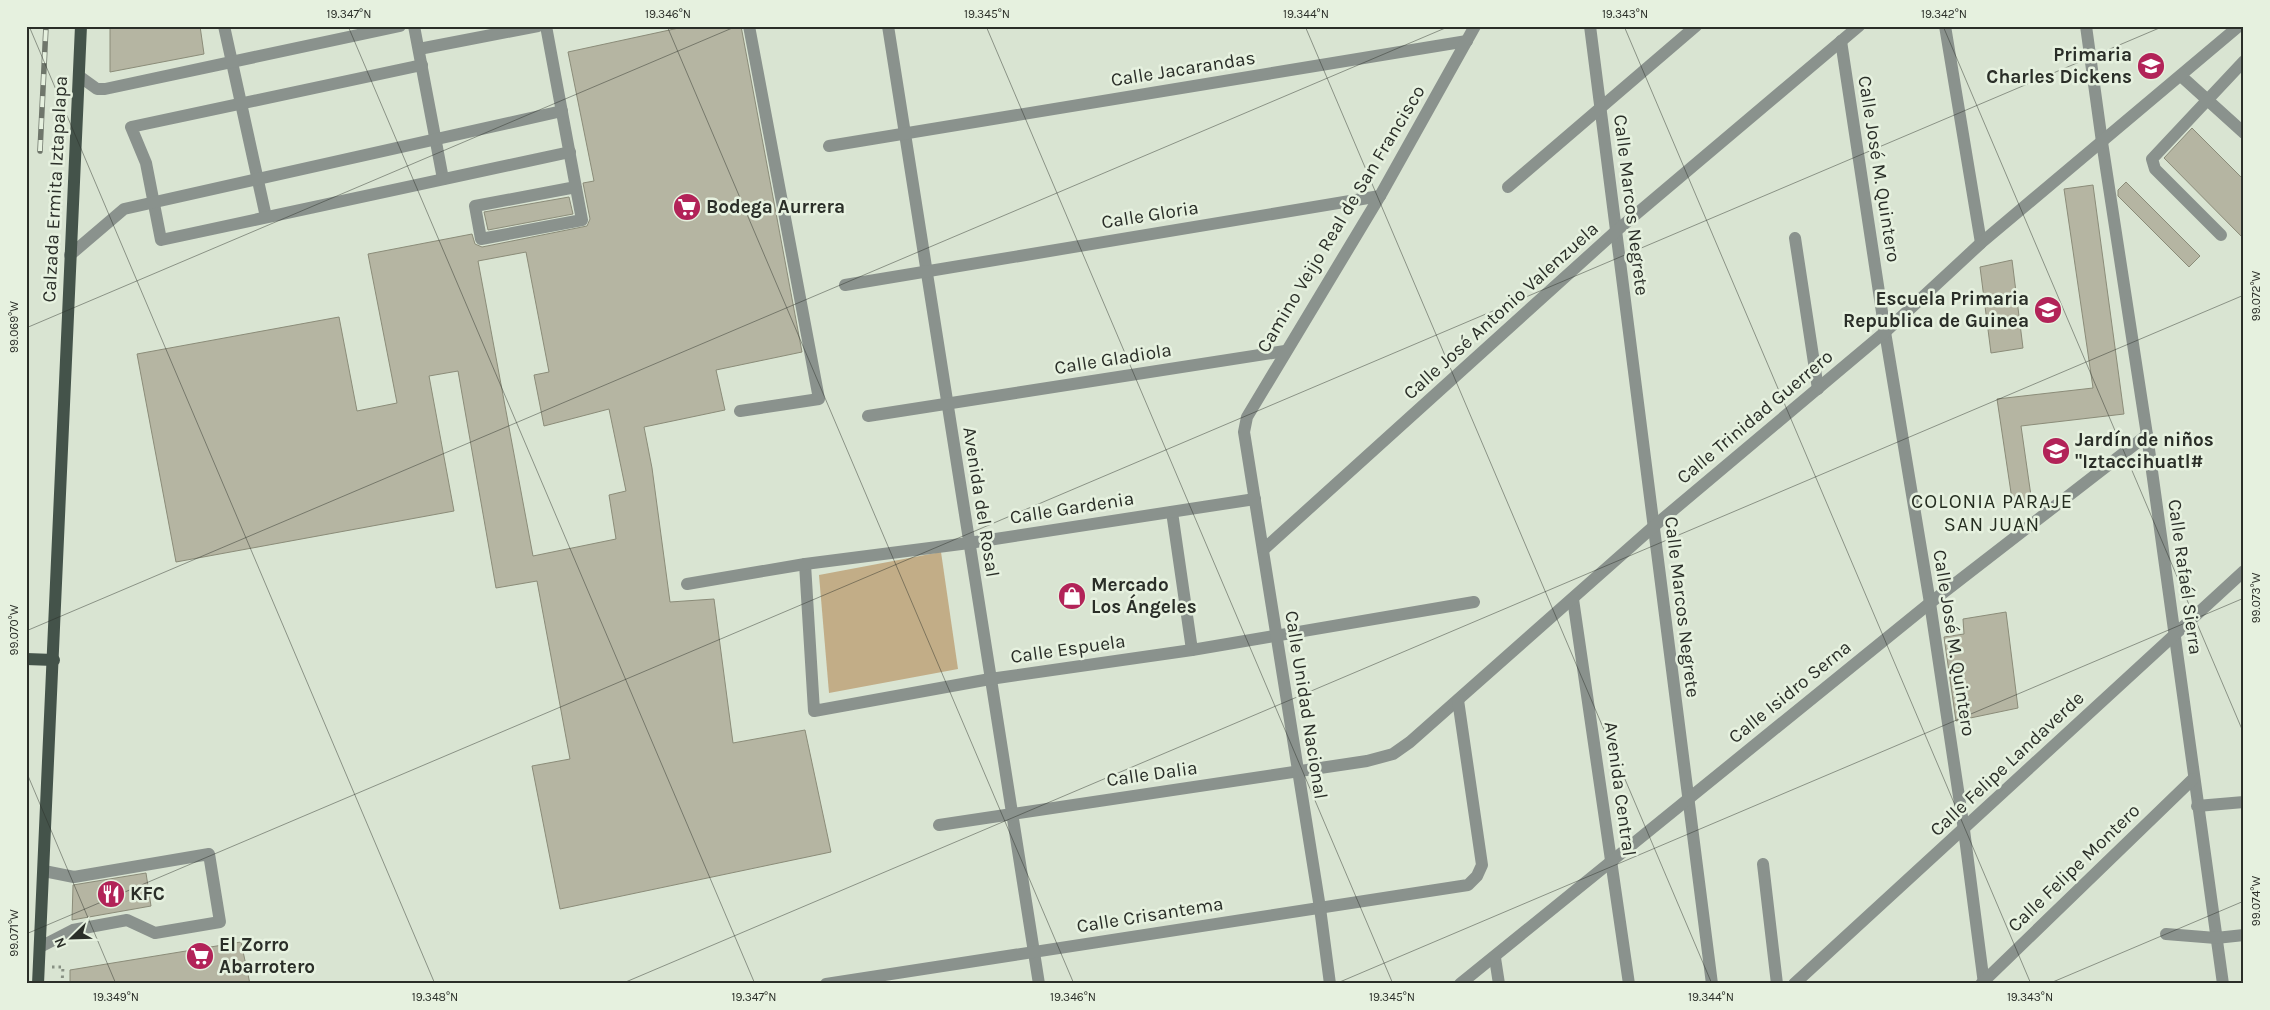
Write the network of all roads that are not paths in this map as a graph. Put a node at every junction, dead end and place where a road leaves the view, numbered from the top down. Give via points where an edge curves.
1 (81, 26) edge
2 (224, 26) edge
3 (400, 26) edge
4 (414, 26) edge
5 (538, 26) edge
6 (546, 26) edge
7 (748, 26) edge
8 (888, 26) edge
9 (1476, 26) edge
10 (1590, 26) edge
11 (1696, 26) edge
12 (1859, 26) edge
13 (1944, 26) edge
14 (2086, 26) edge
15 (2239, 26) edge
16 (1467, 41) junction
17 (1841, 41) junction
18 (419, 49) junction
19 (2244, 61) edge
20 (232, 62) junction
21 (422, 65) junction
22 (79, 76) junction
23 (2181, 76) junction
24 (2208, 99) junction
25 (240, 104) junction
26 (1601, 109) junction
27 (562, 111) junction
28 (2244, 133) edge
29 (905, 134) junction
30 (436, 139) junction
31 (2102, 142) junction
32 (829, 146) dead end
33 (570, 152) junction
34 (257, 178) junction
35 (443, 179) junction
36 (576, 187) junction
37 (1508, 187) dead end
38 (1380, 196) junction
39 (154, 201) junction
40 (266, 217) junction
41 (1616, 232) junction
42 (2221, 235) dead end
43 (1795, 238) dead end
44 (1981, 243) junction
45 (70, 255) junction
46 (926, 270) junction
47 (845, 285) dead end
48 (1885, 332) junction
49 (1285, 351) junction
50 (1818, 389) junction
51 (946, 404) junction
52 (740, 411) dead end
53 (868, 416) dead end
54 (1244, 432) joint
55 (2147, 435) junction
56 (1255, 499) junction
57 (1172, 512) junction
58 (1653, 527) junction
59 (969, 542) junction
60 (1263, 550) junction
61 (805, 564) junction
62 (2244, 571) edge
63 (687, 584) dead end
64 (1573, 599) junction
65 (1474, 602) dead end
66 (1930, 603) junction
67 (1276, 635) junction
68 (2173, 635) junction
69 (1192, 650) junction
70 (26, 659) edge
71 (54, 660) junction
72 (990, 679) junction
73 (1458, 700) junction
74 (1297, 772) junction
75 (2193, 778) junction
76 (1688, 799) junction
77 (2244, 802) edge
78 (2197, 806) junction
79 (1012, 813) junction
80 (939, 825) dead end
81 (1964, 830) junction
82 (1612, 860) junction
83 (1764, 864) dead end
84 (44, 871) junction
85 (1320, 908) junction
86 (2166, 934) dead end
87 (2244, 934) edge
88 (2216, 938) junction
89 (40, 948) junction
90 (1034, 952) junction
91 (1495, 958) junction
92 (1983, 983) edge
93 (38, 984) edge
94 (826, 984) edge
95 (1039, 984) edge
96 (1330, 984) edge
97 (1460, 984) edge
98 (1499, 984) edge
99 (1629, 984) edge
100 (1712, 984) edge
101 (1777, 984) edge
102 (1794, 984) edge
103 (2223, 984) edge

1 - 22 main road, Calzada Ermita Iztapalapa
2 - 20 street
3 - 20 street
4 - 18 street
5 - 18 street
6 - 27 street
7 - 52 street via 819,399
8 - 29 street, Avenida del Rosal
9 - 16 street, Camino Veijo Real de San Francisco
10 - 26 street, Calle Marcos Negrete
11 - 26 street
12 - 17 street, Calle José Antonio Valenzuela
13 - 44 street
14 - 31 street, Calle Rafaél Sierra
15 - 23 street, Calle Trinidad Guerrero
16 - 29 street, Calle Jacarandas
16 - 38 street, Camino Veijo Real de San Francisco
17 - 41 street, Calle José Antonio Valenzuela
17 - 48 street, Calle José M. Quintero
18 - 21 street
19 - 24 street
20 - 22 street via 105,89 97,89
20 - 25 street
21 - 25 street
21 - 30 street
22 - 45 main road, Calzada Ermita Iztapalapa
23 - 24 street
23 - 31 street, Calle Trinidad Guerrero
24 - 28 street
24 - 42 street via 2152,158 2155,169
25 - 34 street
25 - 39 street via 131,127 146,163
26 - 37 street
26 - 41 street, Calle Marcos Negrete
27 - 30 street
27 - 33 street
29 - 32 street, Calle Jacarandas
29 - 46 street, Avenida del Rosal
30 - 34 street
30 - 35 street
31 - 44 street, Calle Trinidad Guerrero
31 - 55 street, Calle Rafaél Sierra
33 - 35 street
33 - 36 street
34 - 39 street
34 - 40 street
35 - 40 street
36 - 36 street via 582,220 481,239 475,206
38 - 46 street, Calle Gloria
38 - 49 street, Camino Veijo Real de San Francisco
39 - 40 street via 161,240
39 - 45 street via 124,209
41 - 58 street, Calle Marcos Negrete
41 - 60 street, Calle José Antonio Valenzuela
43 - 50 street
44 - 48 street, Calle Trinidad Guerrero
45 - 71 main road, Calzada Ermita Iztapalapa
46 - 47 street, Calle Gloria
46 - 51 street, Avenida del Rosal
48 - 50 street, Calle Trinidad Guerrero
48 - 66 street, Calle José M. Quintero
49 - 51 street, Calle Gladiola
49 - 54 street, Camino Veijo Real de San Francisco via 1247,417
50 - 58 street, Calle Trinidad Guerrero
51 - 53 street, Calle Gladiola
51 - 59 street, Avenida del Rosal
54 - 56 street, Calle Unidad Nacional
55 - 66 street, Calle Isidro Serna
55 - 68 street, Calle Rafaél Sierra
56 - 57 street, Calle Gardenia
56 - 60 street, Calle Unidad Nacional
57 - 59 street, Calle Gardenia
57 - 69 street
58 - 64 street, Calle Trinidad Guerrero
58 - 76 street, Calle Marcos Negrete
59 - 61 street, Calle Gardenia
59 - 72 street, Avenida del Rosal
60 - 67 street, Calle Unidad Nacional
61 - 63 street, Calle Gardenia
61 - 72 street, Calle Espuela via 814,711
62 - 68 street, Calle Felipe Landaverde
64 - 73 street, Calle Trinidad Guerrero
64 - 82 street, Avenida Central
65 - 67 street, Calle Espuela
66 - 76 street, Calle Isidro Serna
66 - 81 street, Calle José M. Quintero
67 - 69 street, Calle Espuela
67 - 74 street, Calle Unidad Nacional
68 - 75 street, Calle Rafaél Sierra
68 - 81 street, Calle Felipe Landaverde
69 - 72 street, Calle Espuela
70 - 71 main road
71 - 84 main road, Calzada Ermita Iztapalapa
72 - 79 street, Avenida del Rosal
73 - 74 street, Calle Trinidad Guerrero via 1393,754
73 - 85 street, Calle Crisantema via 1482,865 1477,876 1468,885
74 - 79 street, Calle Dalia
74 - 85 street, Calle Unidad Nacional
75 - 78 street, Calle Rafaél Sierra
75 - 92 street, Calle Felipe Montero
76 - 82 street, Calle Isidro Serna
76 - 100 street, Calle Marcos Negrete
77 - 78 street
78 - 88 street, Calle Rafaél Sierra
79 - 80 street, Calle Dalia
79 - 90 street, Avenida del Rosal
81 - 92 street, Calle José M. Quintero
81 - 102 street, Calle Felipe Landaverde
82 - 91 street, Calle Isidro Serna
82 - 99 street, Avenida Central
83 - 101 street
84 - 89 main road, Calzada Ermita Iztapalapa
84 - 89 street via 74,877 209,854 220,922 155,933 127,920 74,930
85 - 90 street, Calle Crisantema
85 - 96 street, Calle Unidad Nacional
86 - 88 street
87 - 88 street
88 - 103 street, Calle Rafaél Sierra
89 - 93 main road, Calzada Ermita Iztapalapa
90 - 94 street, Calle Crisantema
90 - 95 street, Avenida del Rosal
91 - 97 street, Calle Isidro Serna
91 - 98 street

